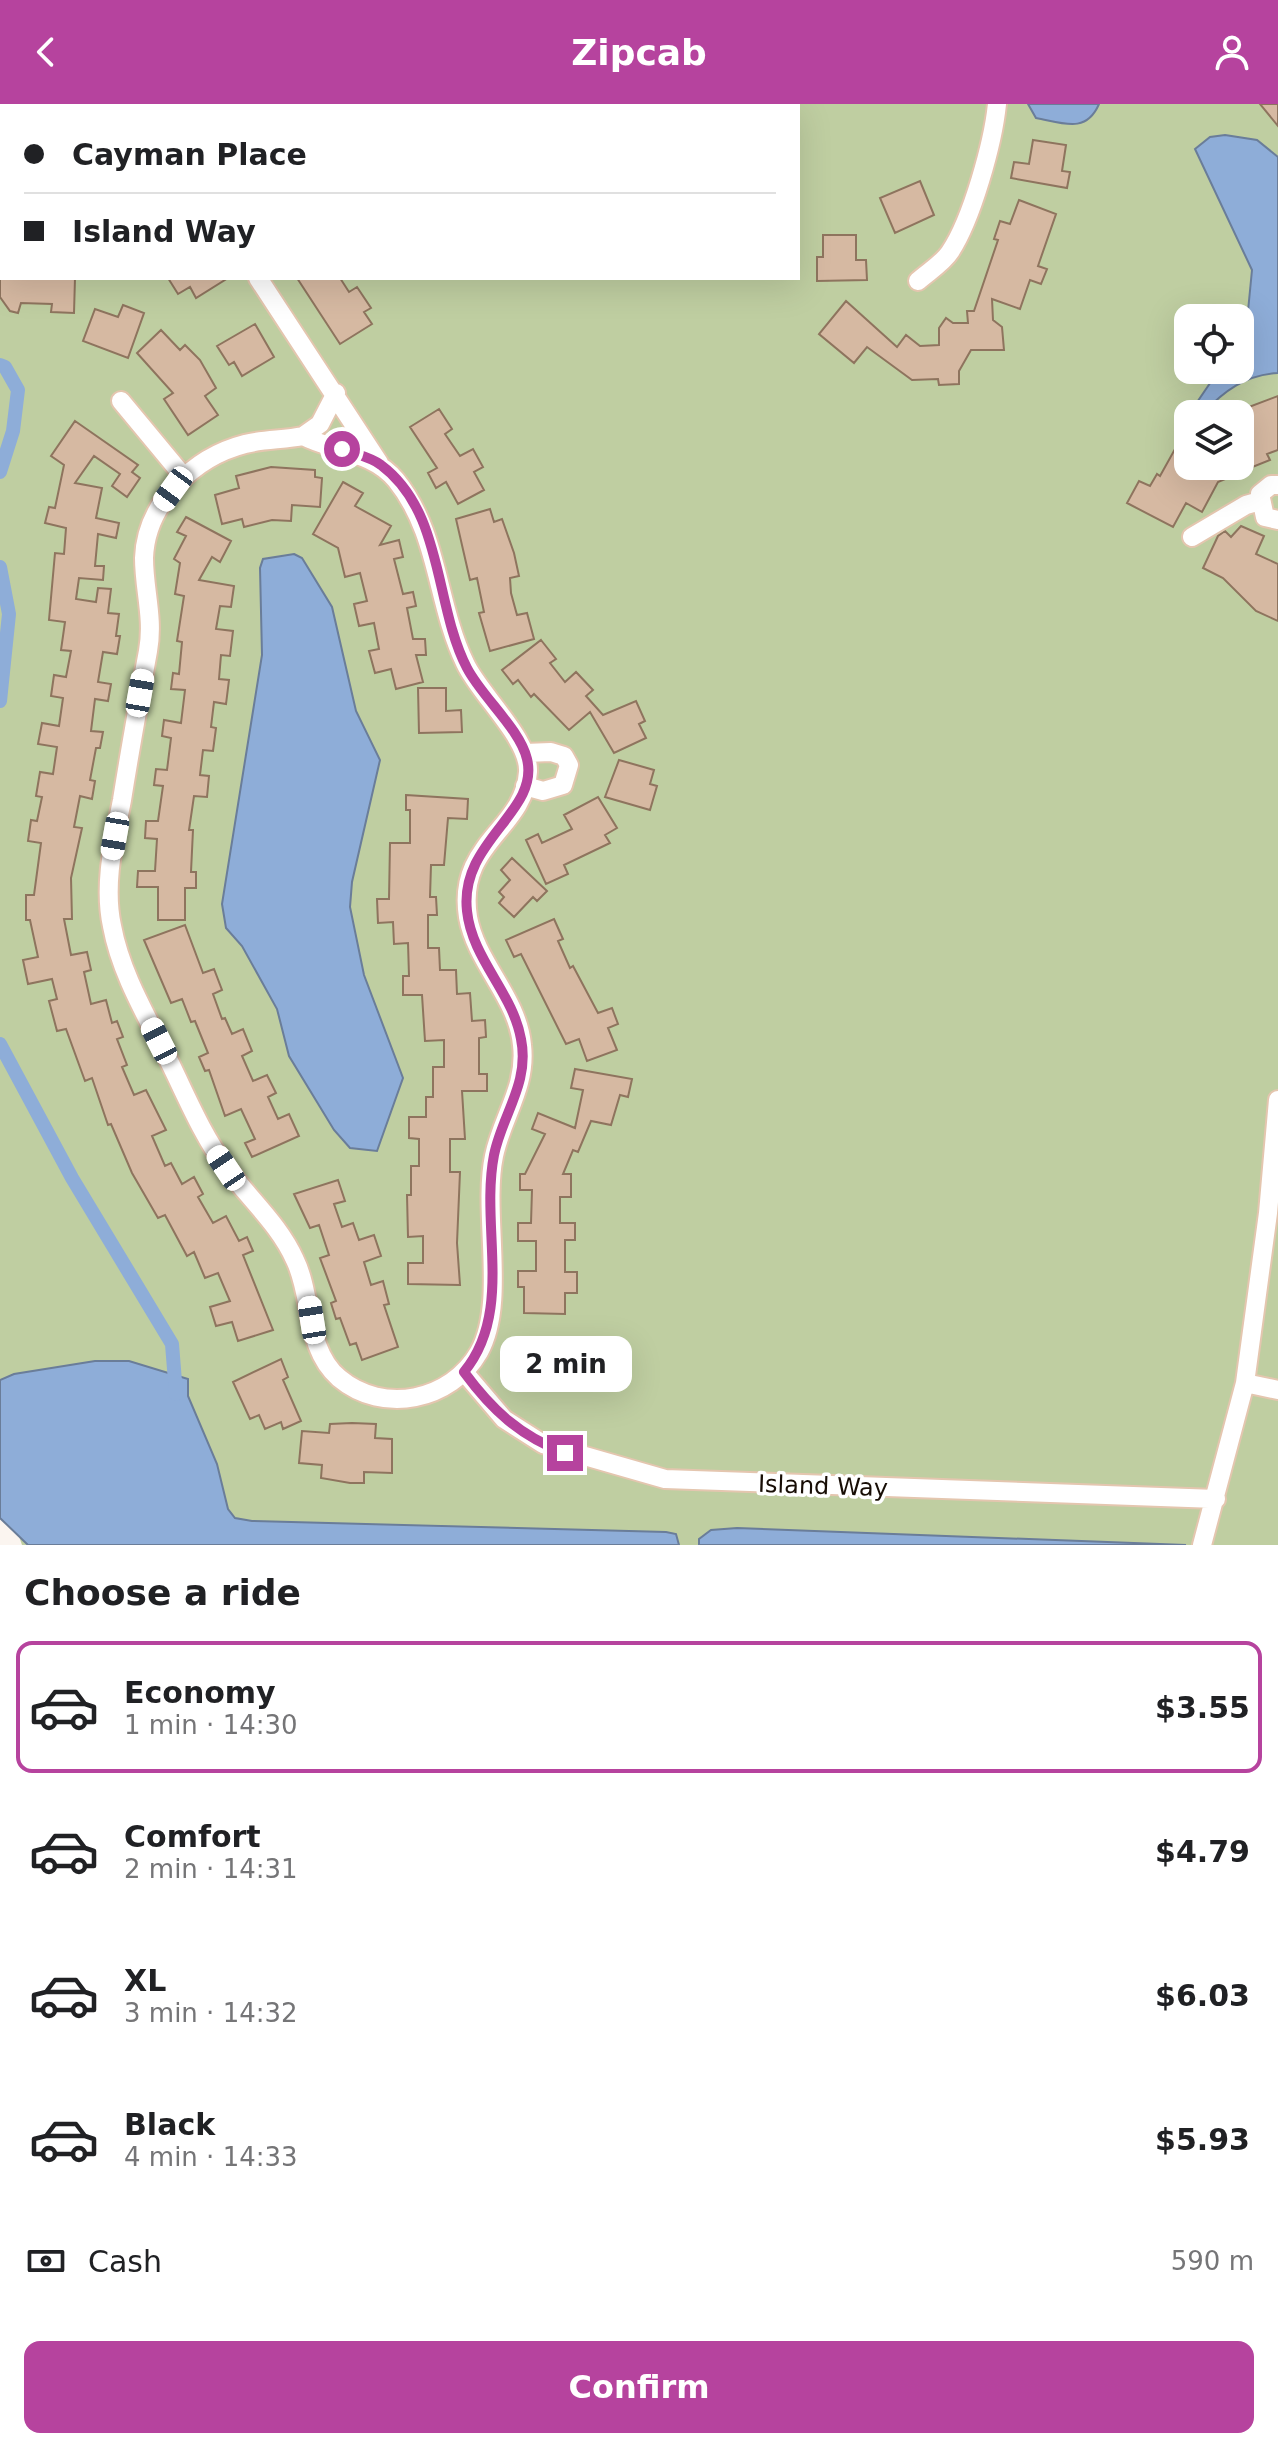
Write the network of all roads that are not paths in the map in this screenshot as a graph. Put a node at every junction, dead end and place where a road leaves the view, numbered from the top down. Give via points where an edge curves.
1 (997, 104) edge
2 (259, 280) edge
3 (918, 281) dead end
4 (336, 393) junction
5 (121, 401) dead end
6 (303, 436) junction
7 (379, 463) junction
8 (184, 477) junction
9 (1278, 485) edge
10 (1260, 501) junction
11 (1278, 520) edge
12 (1192, 537) dead end
13 (525, 753) junction
14 (525, 786) junction
15 (1278, 1100) edge
16 (464, 1372) junction
17 (1245, 1383) junction
18 (1278, 1390) edge
19 (1216, 1499) junction
20 (1202, 1545) edge

1 - 3 street via 993,134 964,222 950,253
2 - 4 street
4 - 6 street via 320,424
4 - 7 street
5 - 8 street
6 - 7 street
6 - 8 street via 223,451
7 - 13 street via 414,507 428,536 467,669
8 - 16 street via 160,506 145,547 150,636 108,889 122,964 205,1136 295,1259 314,1337 328,1366 359,1390 395,1398 438,1391
9 - 10 street via 1260,494
10 - 11 street via 1265,517
10 - 12 street
13 - 14 street
13 - 14 street via 551,752 564,756 569,765 563,785 543,791
14 - 16 street via 515,809 483,847 468,890 472,934 517,1022 523,1053 517,1096 500,1134 492,1172 490,1319 481,1349
15 - 17 street
16 - 19 street, Island Way via 504,1419 543,1444 665,1479
17 - 18 street
17 - 19 street
19 - 20 street

